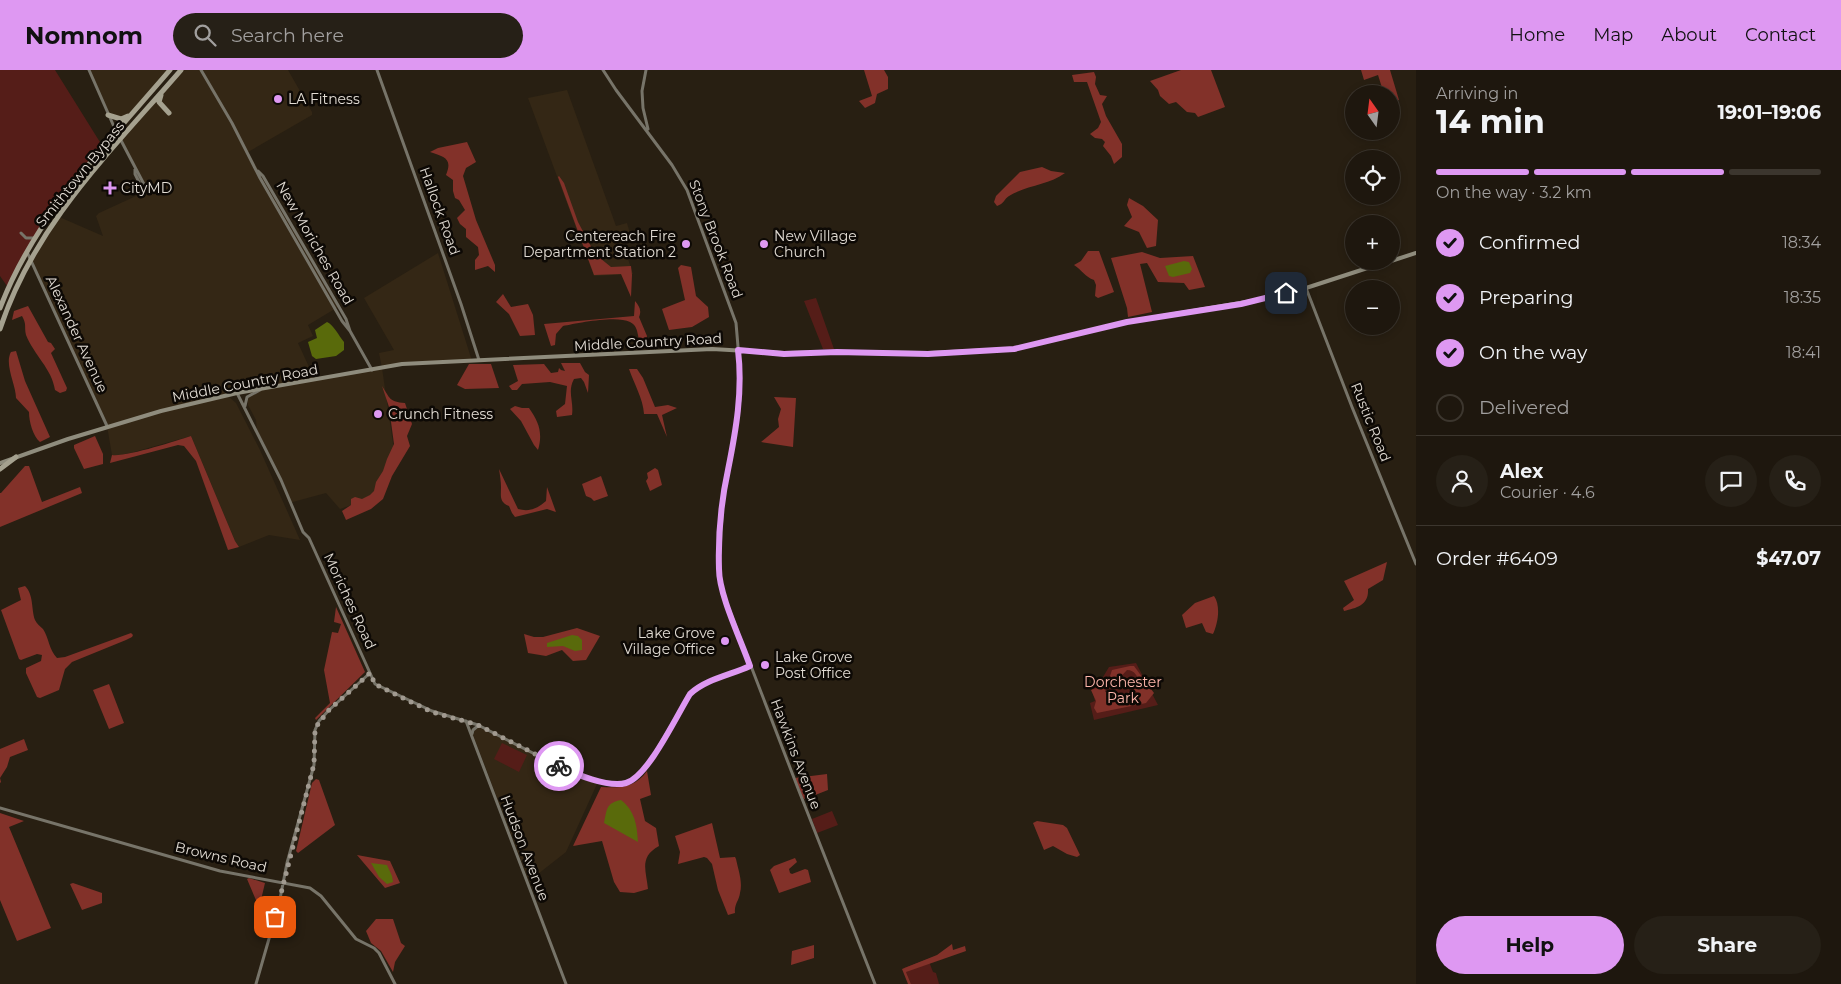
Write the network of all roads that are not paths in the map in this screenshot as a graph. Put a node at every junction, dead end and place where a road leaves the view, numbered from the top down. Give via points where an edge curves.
1 (89, 70) edge
2 (170, 70) edge
3 (181, 70) edge
4 (201, 70) edge
5 (377, 70) edge
6 (603, 70) edge
7 (646, 70) edge
8 (162, 92) junction
9 (148, 108) junction
10 (136, 110) junction
11 (108, 115) junction
12 (648, 130) junction
13 (116, 133) junction
14 (120, 140) junction
15 (146, 191) dead end
16 (21, 233) dead end
17 (34, 238) junction
18 (26, 251) junction
19 (1416, 253) edge
20 (1400, 258) edge
21 (30, 259) junction
22 (1362, 270) edge
23 (1306, 288) junction
24 (0, 308) edge
25 (0, 329) edge
26 (738, 350) junction
27 (479, 360) junction
28 (372, 370) junction
29 (262, 389) junction
30 (237, 393) junction
31 (246, 409) junction
32 (107, 426) junction
33 (16, 457) junction
34 (0, 463) edge
35 (0, 469) edge
36 (1416, 564) edge
37 (750, 666) junction
38 (370, 673) junction
39 (465, 720) junction
40 (479, 725) junction
41 (472, 740) junction
42 (0, 808) edge
43 (283, 883) junction
44 (256, 984) edge
45 (395, 984) edge
46 (566, 984) edge
47 (875, 984) edge

1 - 11 street
2 - 10 highway, Smithtown Bypass
3 - 8 highway, Smithtown Bypass
4 - 28 street, New Moriches Road
5 - 27 street, Hallock Road
6 - 12 street, Stony Brook Road
7 - 12 street via 642,91
8 - 9 highway, Smithtown Bypass
8 - 9 highway via 159,102 169,113 157,105
9 - 14 highway, Smithtown Bypass
10 - 11 highway via 123,119
10 - 13 highway, Smithtown Bypass
11 - 13 street
12 - 26 street, Stony Brook Road via 687,190 736,323
13 - 14 street
13 - 17 highway, Smithtown Bypass via 62,196
14 - 15 street
14 - 21 highway, Smithtown Bypass via 63,209
16 - 17 street via 26,238
17 - 18 highway, Smithtown Bypass
18 - 21 street, Alexander Avenue
18 - 24 highway, Smithtown Bypass
19 - 20 main road, Middle Country Road
21 - 25 highway, Smithtown Bypass
21 - 32 street, Alexander Avenue
22 - 23 main road, Middle Country Road
23 - 26 main road, Middle Country Road via 1247,302 1127,322 1014,349 928,354 784,354
23 - 36 street, Rustic Road
26 - 27 main road, Middle Country Road
26 - 37 street, Hawkins Avenue via 740,400 724,496 718,570
27 - 28 main road, Middle Country Road
28 - 29 main road, Middle Country Road
29 - 30 main road, Middle Country Road
29 - 31 street via 247,397
30 - 31 street, Moriches Road
30 - 32 main road, Middle Country Road
31 - 38 street, Moriches Road
32 - 33 main road, Middle Country Road
33 - 34 main road, Middle Country Road
33 - 35 highway
37 - 40 street, Moriches Road via 696,688 645,769 624,784 600,782 574,774
37 - 47 street, Hawkins Avenue
38 - 39 street, Moriches Road via 375,684 407,700 432,712
38 - 43 street via 329,710 315,730 314,764
39 - 40 street, Moriches Road
39 - 41 street, Hudson Avenue
40 - 41 street via 471,732
41 - 46 street, Hudson Avenue
42 - 43 street, Browns Road via 220,871
43 - 44 street
43 - 45 street, Browns Road via 310,888 321,896 356,939 379,953

